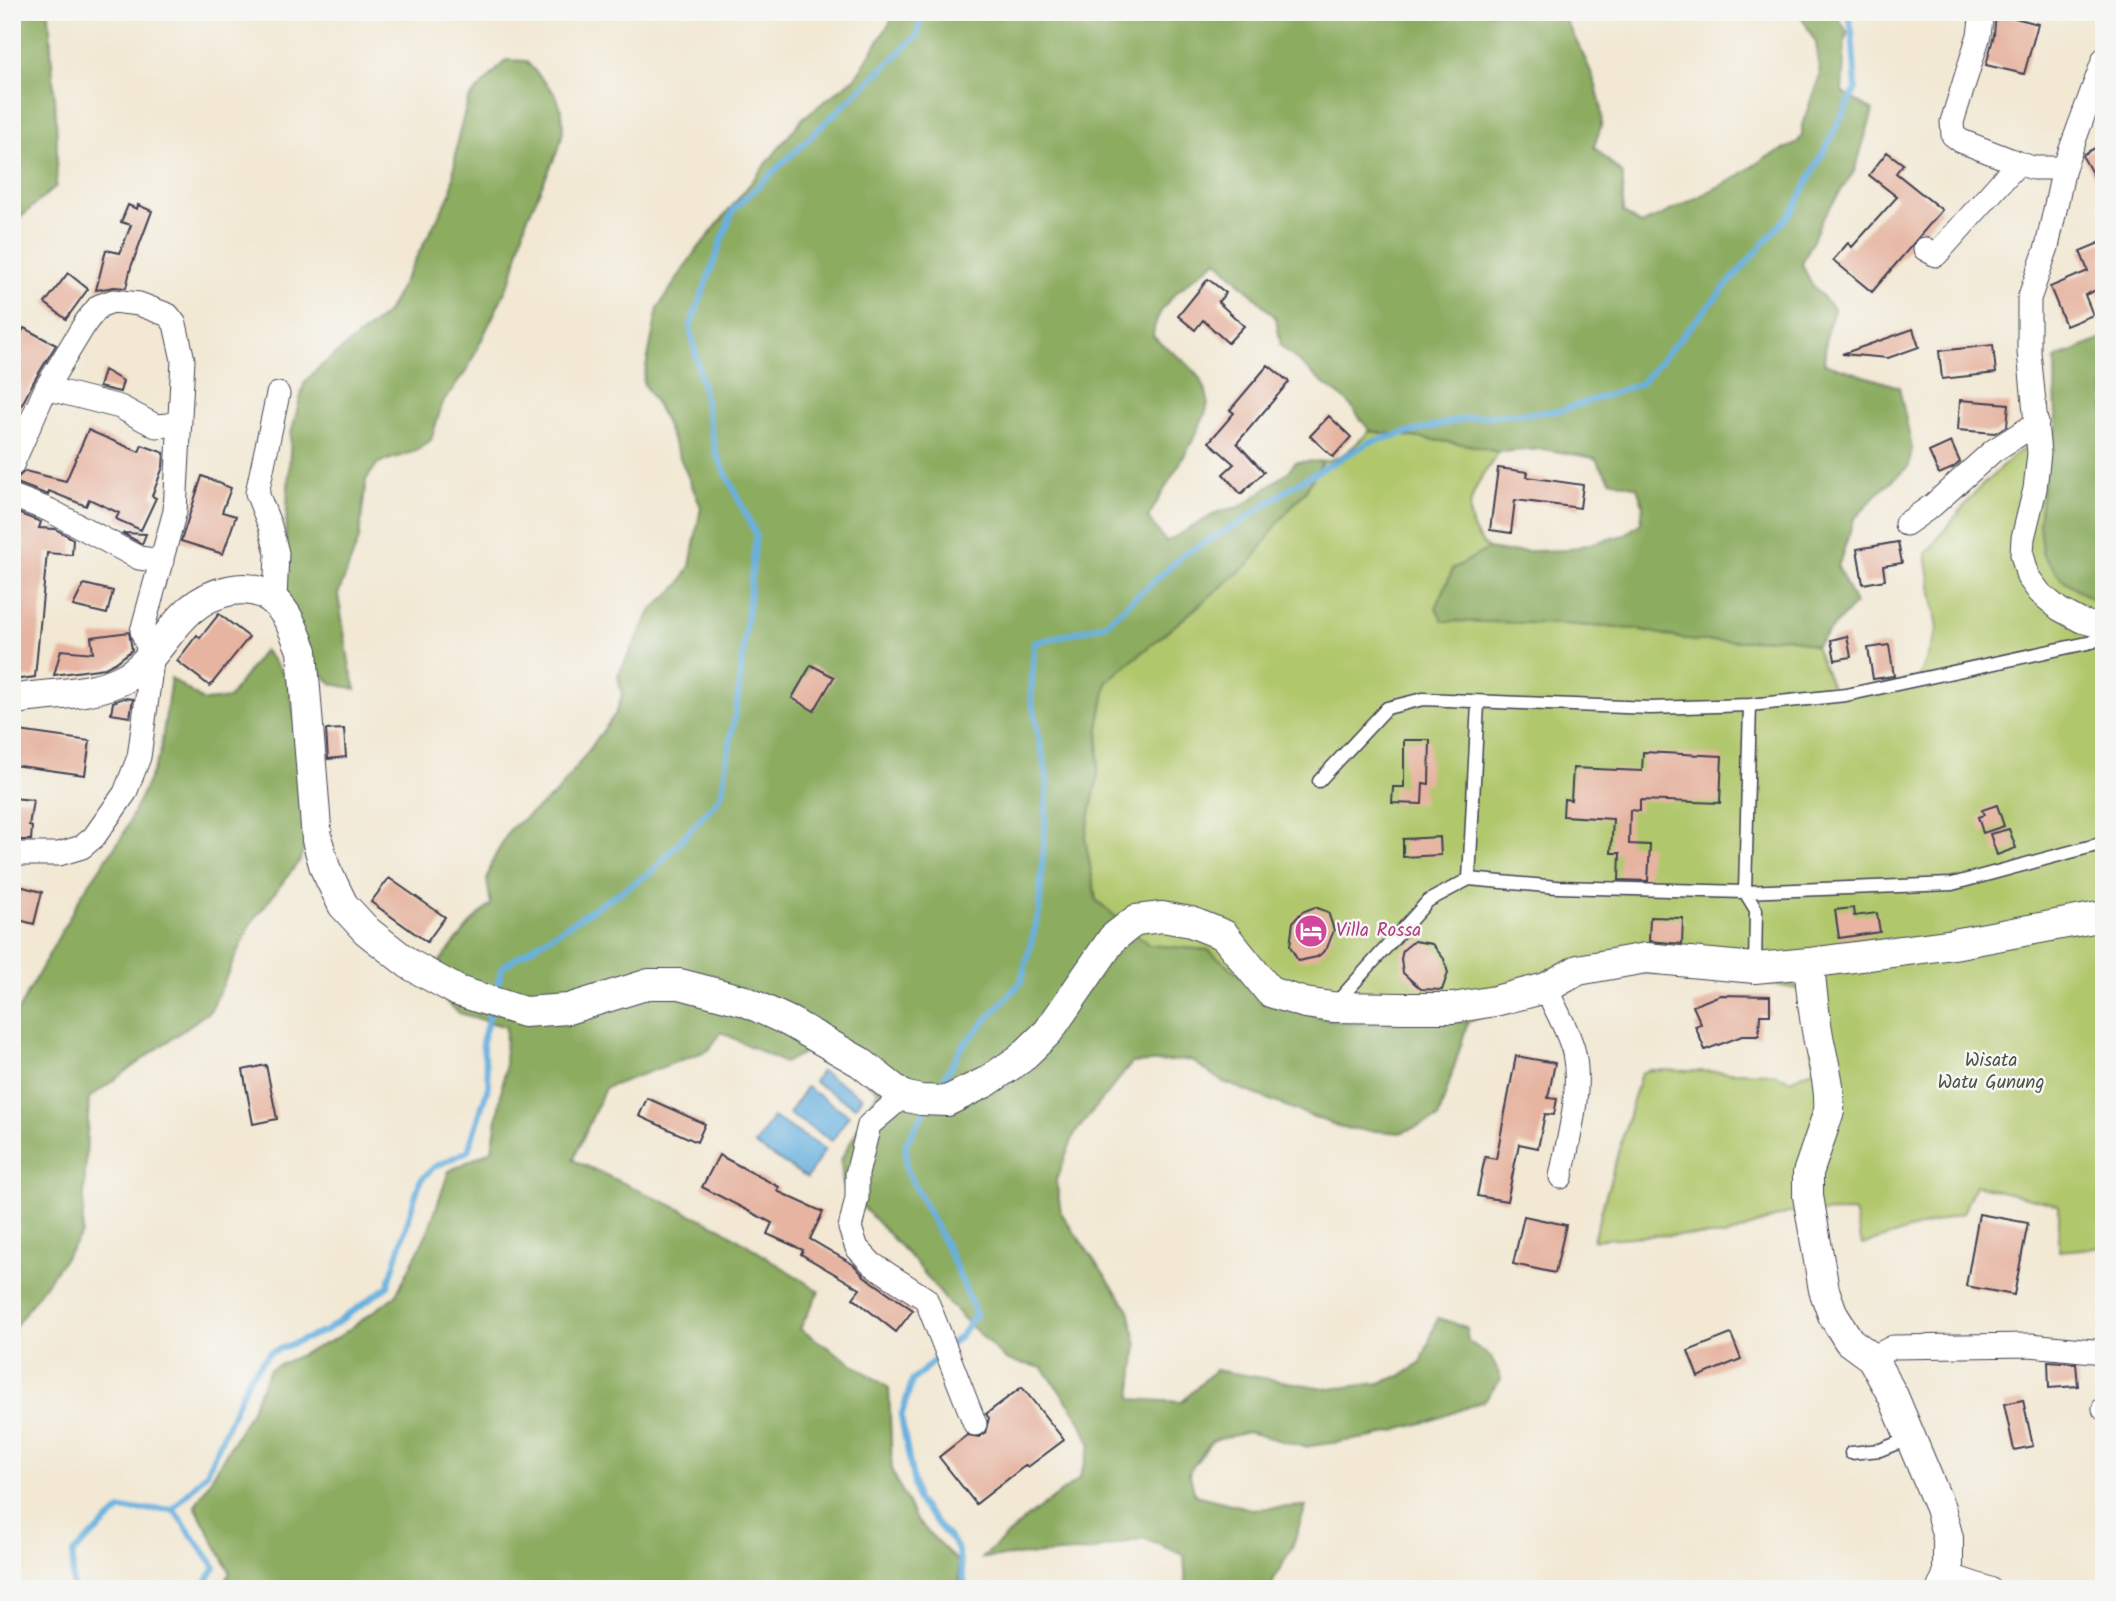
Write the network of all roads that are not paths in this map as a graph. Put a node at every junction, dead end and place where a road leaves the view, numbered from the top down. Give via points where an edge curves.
1 (1982, 12) edge
2 (2104, 59) edge
3 (2018, 163) junction
4 (2064, 168) junction
5 (1925, 249) dead end
6 (46, 388) junction
7 (278, 394) dead end
8 (180, 421) junction
9 (2037, 423) junction
10 (12, 465) edge
11 (12, 496) edge
12 (1906, 524) dead end
13 (162, 561) junction
14 (275, 600) junction
15 (2104, 627) edge
16 (2104, 635) edge
17 (153, 654) junction
18 (12, 699) edge
19 (1478, 703) junction
20 (1750, 705) junction
21 (1318, 781) dead end
22 (2104, 843) edge
23 (12, 854) edge
24 (1469, 879) junction
25 (1745, 892) junction
26 (2104, 916) edge
27 (1809, 963) junction
28 (1755, 968) junction
29 (1546, 989) junction
30 (1332, 1007) junction
31 (924, 1099) junction
32 (1561, 1177) dead end
33 (2104, 1352) edge
34 (1872, 1358) junction
35 (975, 1424) dead end
36 (1910, 1438) junction
37 (1851, 1453) dead end
38 (1945, 1582) edge
39 (1990, 1589) edge

1 - 3 street via 1952,122 1953,135
2 - 4 street
3 - 4 street
3 - 5 street via 1936,255
4 - 9 street via 2047,247 2029,299
6 - 8 street via 120,408 156,426
6 - 8 street via 99,306 113,301 139,304 168,315 175,324 183,360
6 - 10 street
7 - 14 street via 257,493 277,553
8 - 13 street via 175,511
9 - 12 street via 1993,450
9 - 15 street via 2035,489 2022,546 2028,577 2059,609
11 - 13 street via 49,510 139,558
13 - 17 street via 142,631
14 - 17 street via 241,589 206,599 188,611
14 - 31 street via 293,626 302,651 317,840 324,868 343,905 409,964 458,991 524,1012 568,1009 649,984 680,984 745,1001
16 - 20 lane via 2092,642 1846,695
17 - 18 street via 121,679 81,691
17 - 23 street via 139,757 125,793 82,847 59,854
19 - 20 lane via 1650,708
19 - 21 lane via 1423,699 1387,708
19 - 24 lane
20 - 25 lane
22 - 25 lane via 1952,884
24 - 25 lane via 1556,887
24 - 30 lane via 1429,901
25 - 28 lane via 1756,910
26 - 27 street via 1954,944
27 - 28 street
27 - 34 street via 1830,1103 1808,1173 1808,1196 1824,1290 1833,1315 1849,1341
28 - 29 street via 1646,958 1578,970
29 - 30 street via 1453,1008
29 - 32 street via 1576,1068
30 - 31 street via 1270,992 1224,935 1171,918 1136,920 1113,937 1048,1032 1020,1059 986,1082
31 - 35 street via 869,1125 850,1228 857,1248 872,1264 926,1299
33 - 34 street via 2030,1345 1893,1347
34 - 36 street
36 - 37 lane via 1880,1450
36 - 38 street via 1948,1538
38 - 39 street

